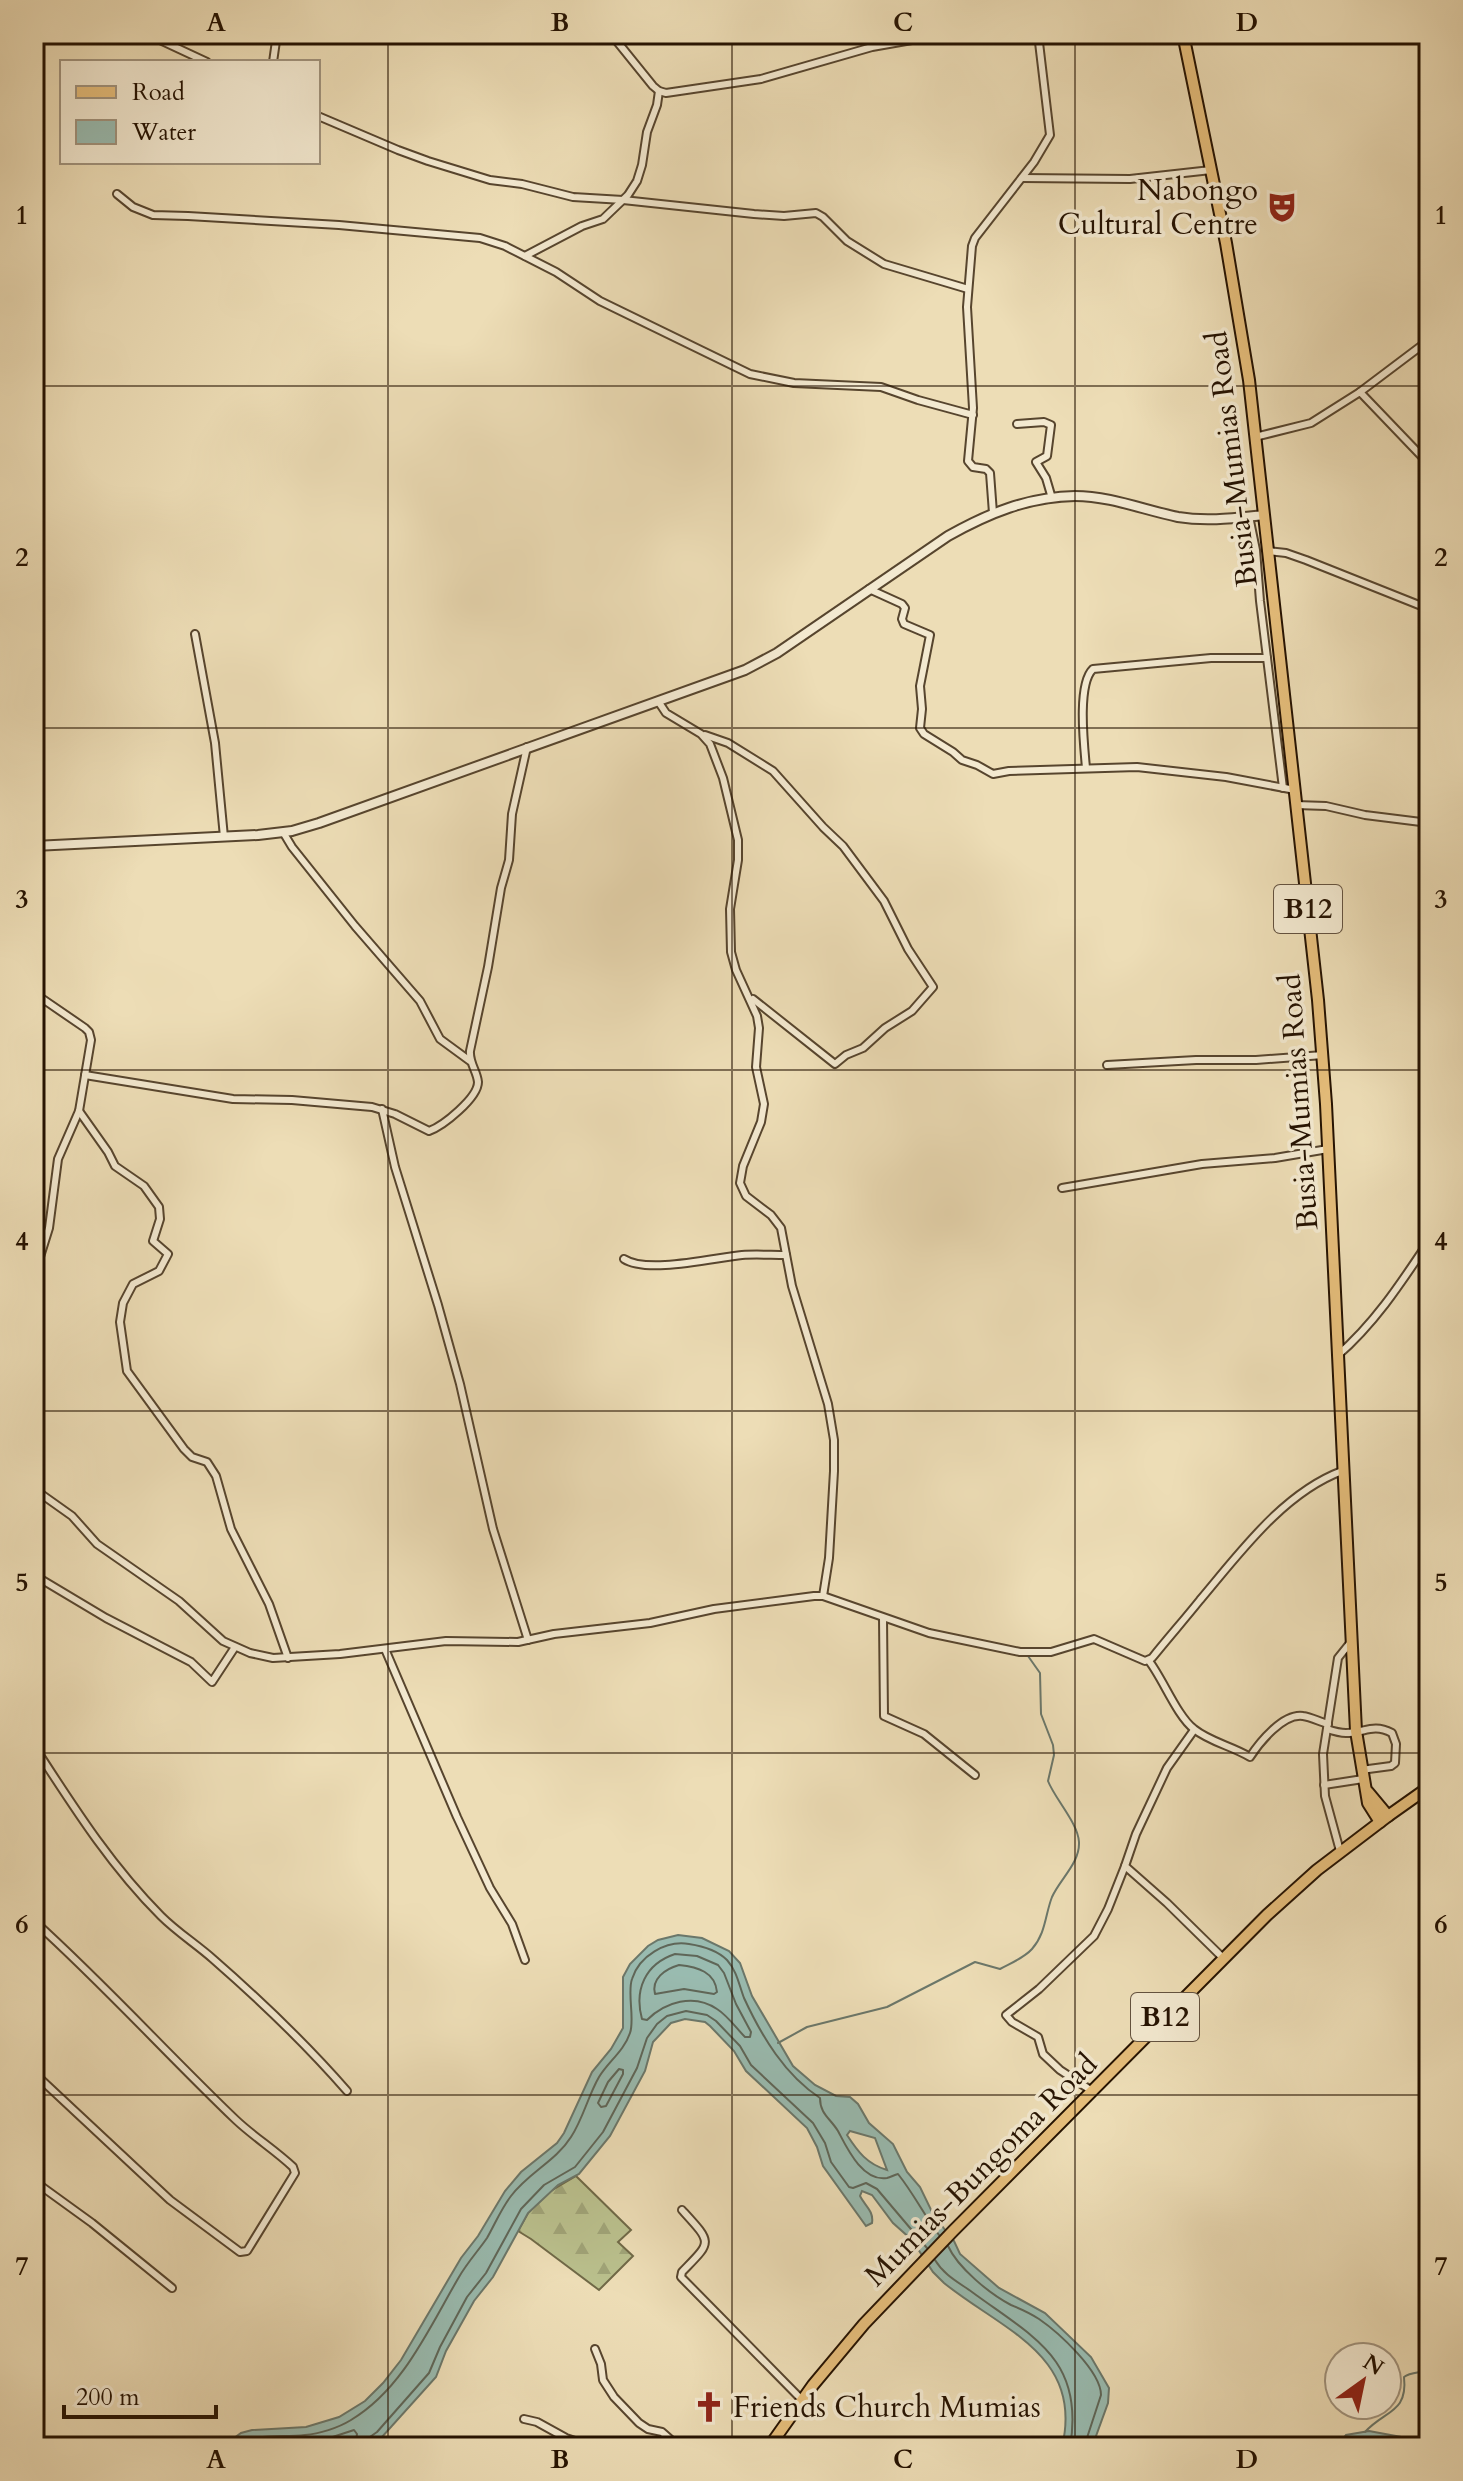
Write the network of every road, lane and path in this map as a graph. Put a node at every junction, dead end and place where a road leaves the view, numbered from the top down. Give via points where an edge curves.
1 (47, 34) edge
2 (60, 34) edge
3 (147, 34) edge
4 (277, 34) edge
5 (611, 34) edge
6 (946, 34) edge
7 (1038, 34) edge
8 (1183, 34) edge
9 (203, 60) edge
10 (273, 60) edge
11 (659, 91) junction
12 (320, 117) edge
13 (1211, 170) junction
14 (1022, 178) junction
15 (117, 194) dead end
16 (623, 200) junction
17 (525, 256) junction
18 (968, 289) junction
19 (1429, 340) edge
20 (1360, 392) junction
21 (973, 415) junction
22 (1017, 424) dead end
23 (1255, 437) junction
24 (1429, 464) edge
25 (1051, 495) dead end
26 (993, 513) junction
27 (1264, 515) junction
28 (1249, 516) junction
29 (1268, 551) junction
30 (869, 589) junction
31 (1273, 599) junction
32 (1260, 601) junction
33 (1429, 609) edge
34 (195, 634) dead end
35 (1267, 658) junction
36 (658, 701) junction
37 (701, 734) junction
38 (527, 747) junction
39 (1086, 768) junction
40 (1289, 789) junction
41 (1296, 805) junction
42 (1429, 823) edge
43 (283, 832) junction
44 (224, 837) junction
45 (34, 846) edge
46 (34, 993) edge
47 (750, 997) junction
48 (1323, 1055) junction
49 (470, 1061) junction
50 (1107, 1065) dead end
51 (85, 1075) junction
52 (382, 1109) junction
53 (79, 1111) junction
54 (1328, 1149) junction
55 (1062, 1188) dead end
56 (1429, 1241) edge
57 (786, 1255) junction
58 (624, 1259) dead end
59 (34, 1276) edge
60 (1337, 1356) junction
61 (1342, 1471) junction
62 (34, 1489) edge
63 (34, 1575) edge
64 (823, 1596) junction
65 (883, 1618) junction
66 (528, 1640) junction
67 (1350, 1643) junction
68 (235, 1647) junction
69 (385, 1649) junction
70 (288, 1658) junction
71 (1149, 1661) junction
72 (1429, 1688) edge
73 (1327, 1727) junction
74 (1194, 1730) junction
75 (1356, 1731) junction
76 (1429, 1738) edge
77 (34, 1746) edge
78 (1362, 1774) junction
79 (975, 1775) dead end
80 (1324, 1785) junction
81 (1429, 1787) edge
82 (1366, 1790) junction
83 (1370, 1808) junction
84 (1384, 1819) junction
85 (1362, 1834) junction
86 (1340, 1851) junction
87 (1125, 1866) junction
88 (34, 1921) edge
89 (1223, 1958) junction
90 (525, 1960) dead end
91 (34, 2073) edge
92 (347, 2091) dead end
93 (1093, 2091) junction
94 (34, 2181) edge
95 (682, 2210) dead end
96 (172, 2288) dead end
97 (595, 2349) dead end
98 (802, 2400) junction
99 (524, 2419) dead end
100 (593, 2447) edge
101 (679, 2447) edge
102 (769, 2447) edge

1 - 2 street
3 - 9 street
4 - 10 street
5 - 11 street
6 - 11 street via 872,47 761,79
7 - 14 street via 1050,130
8 - 13 main road, Busia-Mumias Road / B12
11 - 16 street via 642,165
12 - 16 street via 490,180 581,198
13 - 14 street via 1130,179
13 - 23 main road, Busia-Mumias Road / B12 via 1240,317
14 - 18 street via 975,238
15 - 17 street via 148,215 471,236
16 - 17 street via 603,219
16 - 18 street via 754,214 816,213 884,264
17 - 21 street via 600,301 750,374 794,383 881,387
18 - 21 street
19 - 20 street
20 - 23 street via 1311,423
20 - 24 street
21 - 26 street via 968,461 990,473
22 - 25 street via 1051,425 1047,456 1036,462
23 - 27 main road, Busia-Mumias Road / B12
26 - 28 street via 1051,497 1076,496 1193,519
26 - 30 street
27 - 28 street
27 - 29 main road, Busia-Mumias Road / B12
28 - 32 street
29 - 31 main road, Busia-Mumias Road / B12
29 - 33 street via 1320,565
30 - 36 street via 761,662
30 - 39 street via 902,604 904,624 930,636 920,686 919,726 924,734 993,774
31 - 32 street
31 - 40 main road, Busia-Mumias Road / B12
32 - 35 street
34 - 44 street via 214,733
35 - 39 street via 1093,669 1086,679 1083,718
35 - 40 street
36 - 37 street via 666,713
36 - 38 street
37 - 47 street via 718,762 738,840 731,952
37 - 47 street via 728,743 769,768 843,846 884,901 933,987 912,1011 835,1064
38 - 43 street
38 - 49 street
39 - 40 street via 1142,767
40 - 41 main road, Busia-Mumias Road / B12
41 - 42 street
41 - 48 main road, Busia-Mumias Road / B12
43 - 44 street
43 - 49 street via 420,1001 440,1039
44 - 45 street
46 - 51 street via 89,1032
47 - 57 street via 758,1021 756,1067 764,1110 740,1183 746,1196 779,1223
48 - 50 street
48 - 54 main road, Busia-Mumias Road / B12
49 - 52 street via 476,1089 433,1130
51 - 52 street via 245,1100
51 - 53 street
52 - 66 street via 456,1371 493,1529
53 - 59 street via 58,1159 49,1228
53 - 70 street via 115,1166 142,1184 161,1214 153,1241 168,1254 159,1271 133,1284 123,1303 126,1369 179,1444 212,1469 231,1529 269,1604
54 - 55 street
54 - 60 main road, Busia-Mumias Road / B12
56 - 60 street via 1381,1312
57 - 58 street via 658,1266
57 - 64 street via 834,1440
60 - 61 main road, Busia-Mumias Road / B12
61 - 67 main road, Busia-Mumias Road / B12
61 - 71 street via 1314,1485 1257,1534
62 - 68 street via 72,1516 109,1554
63 - 68 street via 191,1662 212,1682
64 - 65 street
64 - 66 street
65 - 71 street via 1032,1654 1098,1640
65 - 79 street via 884,1716 924,1734
66 - 69 street via 446,1641
67 - 73 street via 1338,1658
67 - 75 main road, Busia-Mumias Road / B12
68 - 70 street
69 - 70 street
69 - 90 street
71 - 74 street
72 - 76 street
73 - 74 street via 1297,1716 1267,1733 1250,1757
73 - 75 street
73 - 80 street
74 - 87 street via 1167,1768
75 - 78 main road, Busia-Mumias Road / B12
75 - 78 street via 1385,1730 1396,1744 1393,1765
77 - 92 street via 97,1842 148,1903 294,2034
78 - 80 street
78 - 82 main road, Busia-Mumias Road / B12
80 - 86 street
81 - 84 main road, Mumias-Bungoma Road
82 - 83 main road, Busia-Mumias Road / B12
82 - 84 main road, Busia-Mumias Road / B12
83 - 84 main road, Busia-Mumias Road / B12
83 - 85 main road, Busia-Mumias Road / B12
84 - 85 main road, Mumias-Bungoma Road / B12
85 - 86 main road, Mumias-Bungoma Road / B12
86 - 89 main road, Mumias-Bungoma Road / B12
87 - 89 street
87 - 93 street via 1094,1936 1005,2016 1039,2038 1043,2054 1060,2070
88 - 91 street via 295,2173 249,2248 240,2252 170,2200
89 - 93 main road, Mumias-Bungoma Road / B12
93 - 98 main road, Mumias-Bungoma Road / B12 via 917,2268
94 - 96 street
95 - 98 street via 706,2242 681,2277
97 - 101 street via 614,2397 639,2423 662,2432
98 - 102 main road, Mumias-Bungoma Road / B12
99 - 100 street

